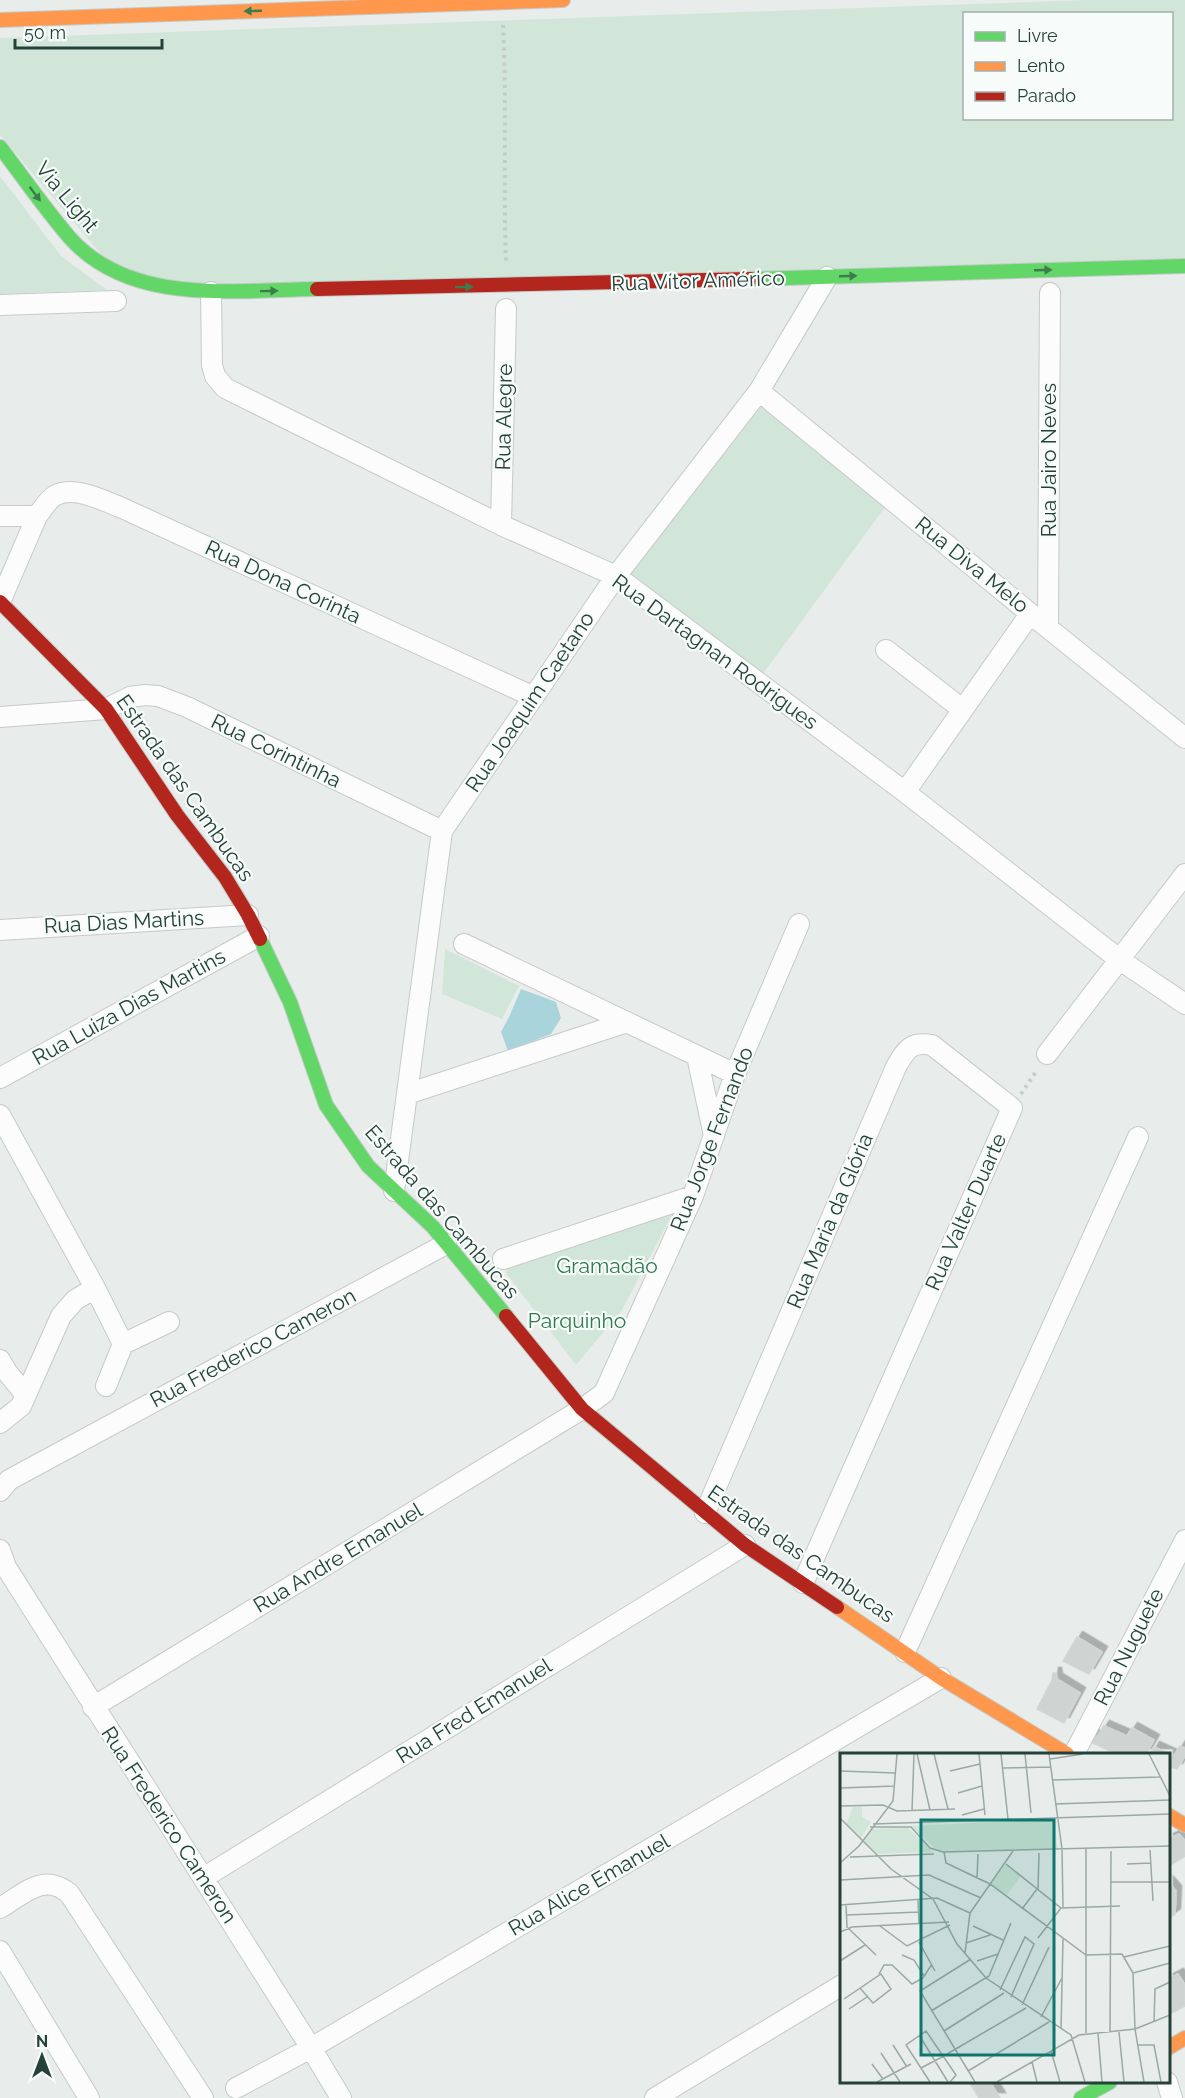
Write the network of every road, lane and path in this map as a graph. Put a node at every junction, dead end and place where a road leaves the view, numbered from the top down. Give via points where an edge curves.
1 (563, 0) edge
2 (502, 2) junction
3 (0, 20) edge
4 (0, 147) edge
5 (1185, 266) edge
6 (826, 277) junction
7 (507, 286) junction
8 (211, 292) junction
9 (1050, 292) dead end
10 (116, 301) dead end
11 (0, 305) edge
12 (506, 309) dead end
13 (759, 391) junction
14 (0, 516) edge
15 (37, 516) junction
16 (501, 525) junction
17 (616, 576) junction
18 (0, 602) edge
19 (1030, 614) junction
20 (1048, 628) junction
21 (886, 650) dead end
22 (534, 697) junction
23 (106, 709) junction
24 (962, 709) junction
25 (0, 717) edge
26 (1185, 738) edge
27 (905, 792) junction
28 (442, 831) junction
29 (1185, 874) edge
30 (248, 915) junction
31 (799, 924) dead end
32 (0, 930) edge
33 (259, 936) junction
34 (464, 944) dead end
35 (1120, 960) junction
36 (1185, 1004) edge
37 (627, 1022) junction
38 (1047, 1054) joint
39 (697, 1056) junction
40 (735, 1074) junction
41 (0, 1078) edge
42 (407, 1094) junction
43 (1012, 1108) junction
44 (0, 1115) edge
45 (714, 1136) junction
46 (1138, 1137) dead end
47 (394, 1191) junction
48 (693, 1196) junction
49 (446, 1244) junction
50 (503, 1260) dead end
51 (95, 1288) junction
52 (169, 1322) dead end
53 (123, 1344) junction
54 (0, 1360) edge
55 (106, 1386) dead end
56 (25, 1394) junction
57 (582, 1409) junction
58 (0, 1423) edge
59 (0, 1491) edge
60 (705, 1513) junction
61 (1185, 1539) edge
62 (745, 1545) junction
63 (0, 1550) edge
64 (803, 1583) junction
65 (905, 1652) junction
66 (941, 1678) junction
67 (93, 1707) junction
68 (1063, 1753) edge
69 (1075, 1753) edge
70 (1170, 1816) edge
71 (1185, 1825) edge
72 (202, 1878) junction
73 (0, 1908) edge
74 (0, 1951) edge
75 (840, 1986) edge
76 (1185, 2038) edge
77 (1170, 2047) edge
78 (311, 2048) junction
79 (1108, 2083) edge
80 (1167, 2083) edge
81 (236, 2088) dead end
82 (88, 2098) edge
83 (203, 2098) edge
84 (341, 2098) edge
85 (655, 2098) edge
86 (1081, 2098) edge
87 (1172, 2098) edge

1 - 2 street
2 -> 3 street
2 - 7 path
4 -> 8 street, Via Light via 71,238 98,262 140,281
6 -> 5 street, Rua Vítor Américo
6 - 7 street, Rua Vítor Américo
6 - 13 street, Rua Joaquim Caetano
8 -> 7 street, Rua Vítor Américo
8 - 16 street, Rua Dartagnan Rodrigues via 212,365 225,388
9 - 20 street, Rua Jairo Neves
10 - 11 street
12 - 16 street, Rua Alegre
13 - 17 street, Rua Joaquim Caetano
13 - 19 street, Rua Diva Melo
14 - 15 street
15 - 18 street, Rua Dona Corinta
15 - 22 street, Rua Dona Corinta via 53,496 62,493 95,498
16 - 17 street, Rua Dartagnan Rodrigues
17 - 22 street, Rua Joaquim Caetano
17 - 27 street, Rua Dartagnan Rodrigues
18 - 23 street, Estrada das Cambucas
19 - 20 street, Rua Diva Melo
19 - 24 street
20 - 26 street, Rua Diva Melo
21 - 24 street
22 - 28 street, Rua Joaquim Caetano
23 - 25 street
23 - 28 street, Rua Corintinha via 130,697 158,696
23 - 30 street, Estrada das Cambucas
24 - 27 street
27 - 35 street, Rua Dartagnan Rodrigues
28 - 42 street, Rua Joaquim Caetano
29 - 35 street
30 - 32 street, Rua Dias Martins
30 - 33 street, Estrada das Cambucas
31 - 40 street, Rua Jorge Fernando
33 - 41 street, Rua Luiza Dias Martins
33 - 47 street, Estrada das Cambucas via 290,1002 326,1105 368,1166
34 - 37 street
35 - 36 street, Rua Dartagnan Rodrigues
35 - 38 street
37 - 39 street
37 - 42 street
38 - 43 path, Rua Valter Duarte
39 - 40 street
39 - 45 street
40 - 45 street, Rua Jorge Fernando
42 - 47 street, Rua Joaquim Caetano
43 - 60 street, Rua Maria da Glória via 932,1045 913,1045 904,1053
43 - 64 street, Rua Valter Duarte
44 - 51 street
45 - 48 street, Rua Jorge Fernando
46 - 65 street
47 - 49 street, Estrada das Cambucas
48 - 50 street
48 - 57 street, Rua Jorge Fernando via 604,1393
49 - 57 street, Estrada das Cambucas
49 - 59 street, Rua Frederico Cameron via 9,1480
51 - 53 street
51 - 56 street via 75,1300 61,1316
52 - 53 street
53 - 55 street
54 - 56 street
56 - 58 street via 21,1406
57 - 60 street, Estrada das Cambucas
57 - 67 street, Rua Andre Emanuel
60 - 62 street, Estrada das Cambucas
61 - 69 street, Rua Nuguete
62 - 64 street, Estrada das Cambucas
62 - 72 street, Rua Fred Emanuel
63 - 67 street, Rua Frederico Cameron via 6,1567
64 - 65 street, Estrada das Cambucas
65 - 66 street, Estrada das Cambucas
66 - 68 street, Estrada das Cambucas
66 - 78 street, Rua Alice Emanuel
67 - 72 street, Rua Frederico Cameron
70 - 71 street
72 - 78 street, Rua Frederico Cameron
73 - 83 street via 43,1884 69,1893
74 - 82 street
75 - 85 street
76 - 77 street
78 - 81 street, Rua Alice Emanuel
78 - 84 street, Rua Frederico Cameron
79 - 86 street
80 - 87 street

